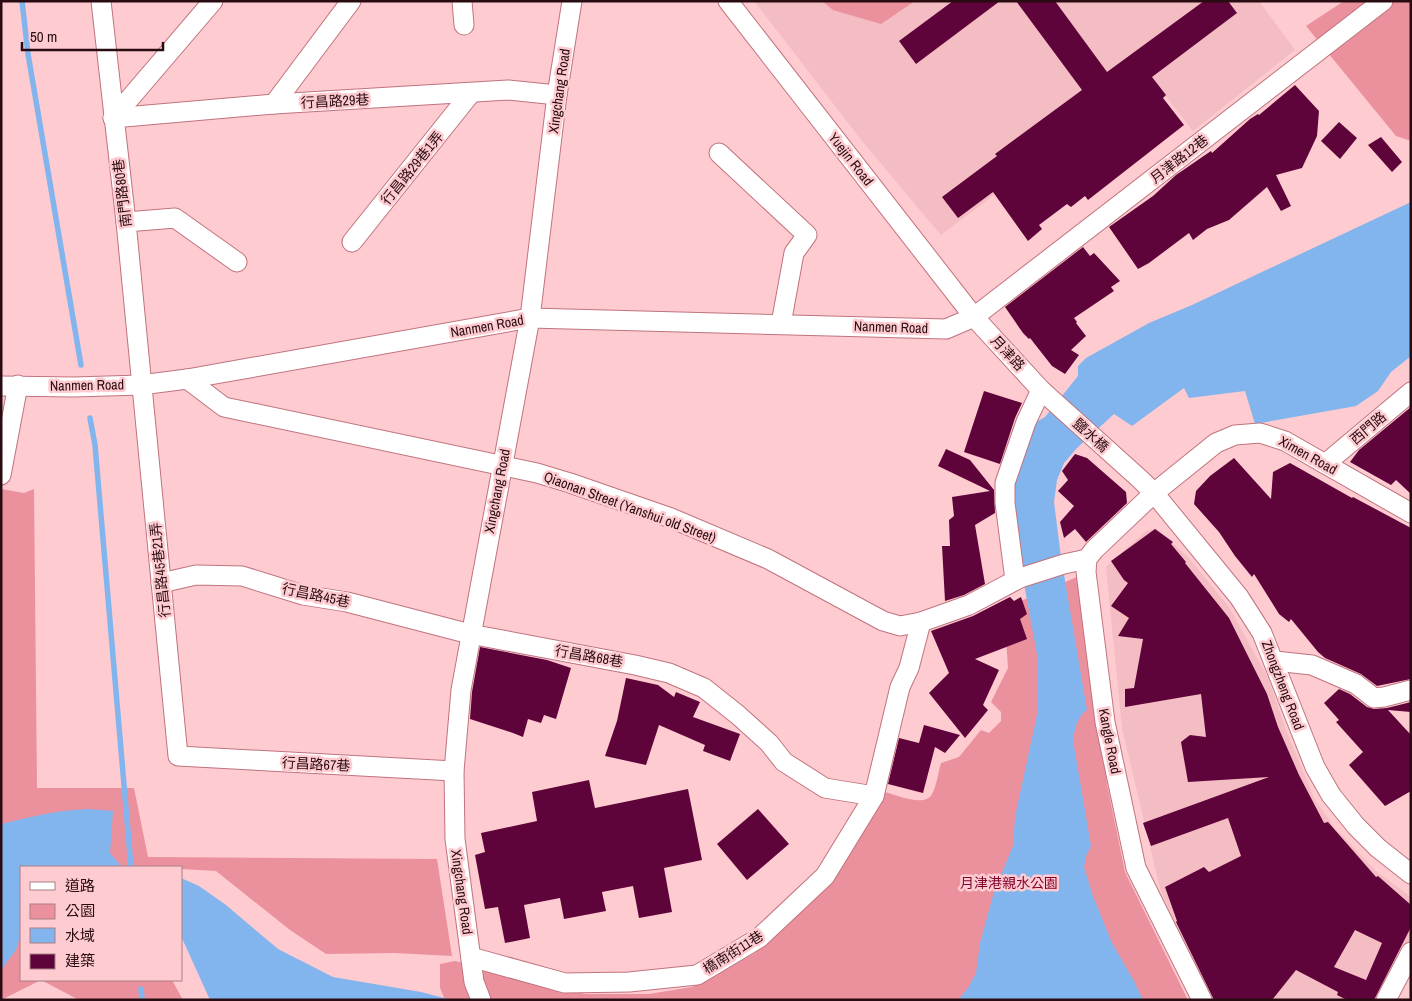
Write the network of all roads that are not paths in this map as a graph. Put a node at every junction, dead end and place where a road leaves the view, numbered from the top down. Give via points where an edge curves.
1 (101, 1) edge
2 (212, 1) edge
3 (351, 1) edge
4 (462, 1) edge
5 (572, 1) edge
6 (728, 1) edge
7 (1383, 1) edge
8 (464, 26) dead end
9 (471, 93) junction
10 (557, 95) junction
11 (274, 104) junction
12 (113, 118) junction
13 (719, 153) dead end
14 (126, 222) junction
15 (352, 242) dead end
16 (237, 262) dead end
17 (974, 317) junction
18 (530, 318) junction
19 (781, 324) junction
20 (187, 379) junction
21 (141, 385) junction
22 (10, 386) edge
23 (1041, 390) junction
24 (1411, 392) edge
25 (1325, 464) junction
26 (502, 466) junction
27 (1, 475) edge
28 (1148, 486) junction
29 (1411, 513) edge
30 (1087, 559) junction
31 (1017, 579) junction
32 (161, 583) junction
33 (920, 622) junction
34 (470, 634) junction
35 (1275, 661) junction
36 (1411, 690) edge
37 (178, 756) joint
38 (454, 771) junction
39 (874, 796) junction
40 (1411, 874) edge
41 (1411, 952) edge
42 (471, 957) junction
43 (481, 1000) edge
44 (1202, 1000) edge
45 (1386, 1000) edge

1 - 12 street, 南門路80巷
2 - 12 street
3 - 11 street
4 - 8 street
5 - 10 street, Xingchang Road
6 - 17 street, Yuejin Road
7 - 17 street, 月津路12巷
9 - 10 street, 行昌路29巷 via 508,90
9 - 11 street, 行昌路29巷
9 - 15 street, 行昌路29巷1弄
10 - 18 street, Xingchang Road
11 - 12 street, 行昌路29巷
12 - 14 street, 南門路80巷
13 - 19 street via 807,235 794,253
14 - 16 street via 175,218
14 - 21 street, 南門路80巷
17 - 19 street, Nanmen Road via 946,329
17 - 23 street, 月津路
18 - 19 street, Nanmen Road
18 - 20 street, Nanmen Road
18 - 26 street, Xingchang Road
20 - 21 street, Nanmen Road
20 - 26 street, Qiaonan Street (Yanshui old Street) via 224,407
21 - 22 street, Nanmen Road
21 - 32 street, 行昌路45巷21弄
22 - 27 street
23 - 28 street, 鹽水橋
23 - 31 street via 1026,422 1006,483 1005,503
24 - 25 street, 西門路
25 - 28 street, Ximen Road via 1271,436 1235,434 1216,442
25 - 29 street, Ximen Road
26 - 33 street, Qiaonan Street (Yanshui old Street) via 537,473 671,518 768,560 883,621 900,626
26 - 34 street, Xingchang Road
28 - 30 street
28 - 35 street, Zhongzheng Road via 1239,597
30 - 31 street, Qiaonan Street (Yanshui old Street)
30 - 44 street, Kangle Road via 1105,722 1136,868
31 - 33 street, Qiaonan Street (Yanshui old Street) via 969,605
32 - 34 street, 行昌路45巷 via 196,575 242,576 303,595 347,602
32 - 37 street, 行昌路45巷21弄
33 - 39 street, 橋南街11巷 via 909,668 900,687
34 - 38 street, Xingchang Road
34 - 39 street, 行昌路68巷 via 635,665 704,688 769,742 784,762 825,788
35 - 36 street via 1312,665 1356,684 1374,698
35 - 40 street, Zhongzheng Road via 1315,767 1331,795 1378,848
37 - 38 street, 行昌路67巷
38 - 42 street, Xingchang Road via 455,839
39 - 42 street, 橋南街11巷 via 825,876 759,938 697,975 629,982 565,983
41 - 45 street
42 - 43 street, Xingchang Road via 474,982

